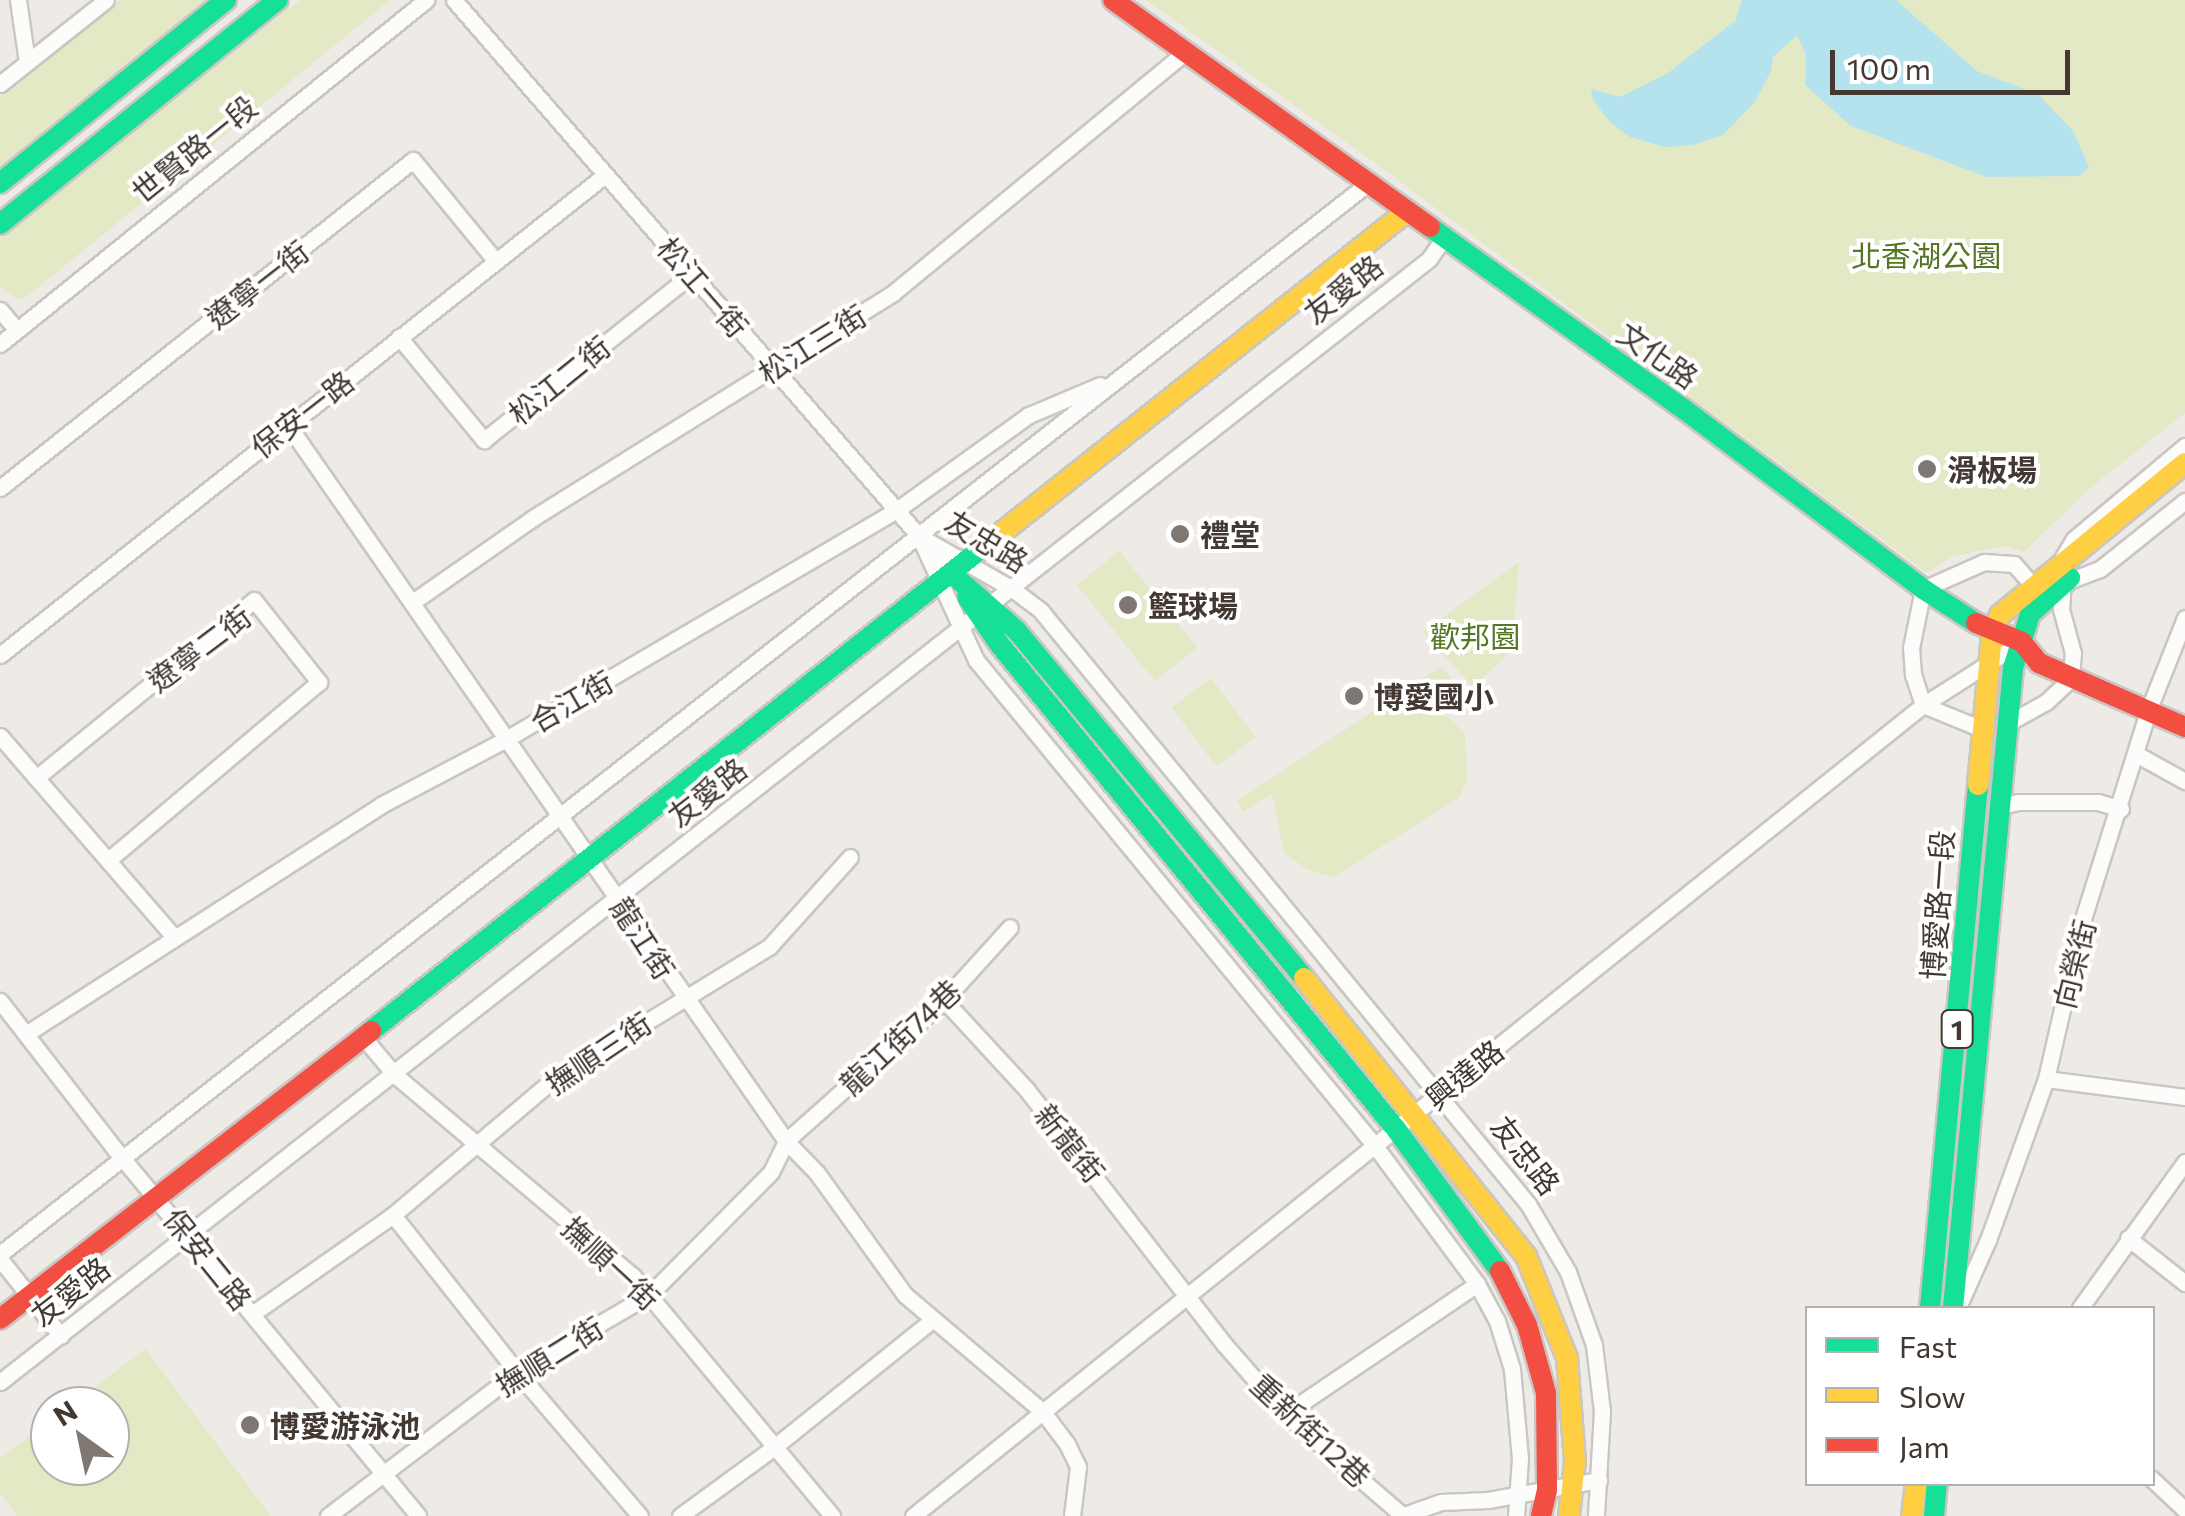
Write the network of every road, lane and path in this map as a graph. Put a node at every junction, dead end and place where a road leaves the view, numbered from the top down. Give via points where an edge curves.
1 (18, 0) edge
2 (106, 0) edge
3 (226, 0) edge
4 (278, 0) edge
5 (426, 0) edge
6 (454, 0) edge
7 (1113, 0) edge
8 (1184, 52) junction
9 (27, 62) junction
10 (0, 84) edge
11 (605, 175) junction
12 (0, 184) edge
13 (1367, 184) junction
14 (1405, 213) junction
15 (0, 224) edge
16 (1444, 239) junction
17 (494, 259) junction
18 (692, 274) junction
19 (0, 310) edge
20 (17, 330) junction
21 (399, 337) junction
22 (0, 344) edge
23 (773, 368) junction
24 (1120, 376) junction
25 (288, 426) junction
26 (2185, 446) edge
27 (2185, 463) edge
28 (2185, 483) edge
29 (0, 488) edge
30 (2185, 500) edge
31 (898, 509) junction
32 (919, 536) junction
33 (2088, 554) junction
34 (952, 573) junction
35 (2057, 579) junction
36 (2034, 587) junction
37 (1011, 588) junction
38 (1923, 589) junction
39 (414, 601) junction
40 (983, 610) junction
41 (2185, 618) edge
42 (960, 628) junction
43 (1992, 633) junction
44 (2022, 642) junction
45 (0, 655) edge
46 (1986, 664) junction
47 (2071, 679) junction
48 (1923, 705) junction
49 (2148, 711) junction
50 (2010, 722) junction
51 (2185, 727) edge
52 (1982, 730) junction
53 (0, 736) edge
54 (508, 738) junction
55 (2138, 755) junction
56 (36, 778) junction
57 (2185, 781) edge
58 (1996, 806) junction
59 (2121, 809) junction
60 (564, 816) junction
61 (850, 857) dead end
62 (590, 858) junction
63 (108, 860) junction
64 (618, 899) junction
65 (1010, 927) dead end
66 (175, 938) junction
67 (682, 997) junction
68 (944, 1000) junction
69 (0, 1001) edge
70 (26, 1034) junction
71 (363, 1036) junction
72 (395, 1075) junction
73 (2046, 1079) junction
74 (1436, 1096) junction
75 (2185, 1097) edge
76 (1415, 1113) junction
77 (1396, 1129) junction
78 (786, 1141) junction
79 (1375, 1146) junction
80 (478, 1147) junction
81 (123, 1158) junction
82 (2185, 1162) edge
83 (159, 1198) junction
84 (393, 1215) junction
85 (190, 1236) junction
86 (2128, 1238) junction
87 (0, 1256) edge
88 (2185, 1283) edge
89 (1477, 1284) junction
90 (29, 1295) junction
91 (649, 1295) junction
92 (1185, 1295) junction
93 (1935, 1304) edge
94 (1955, 1306) edge
95 (1956, 1306) edge
96 (2081, 1306) edge
97 (252, 1314) junction
98 (0, 1319) edge
99 (932, 1320) junction
100 (61, 1336) junction
101 (517, 1372) junction
102 (0, 1382) edge
103 (1042, 1412) junction
104 (1285, 1414) junction
105 (774, 1448) junction
106 (383, 1475) junction
107 (1599, 1480) junction
108 (2155, 1482) edge
109 (1573, 1484) junction
110 (1916, 1486) edge
111 (1937, 1486) edge
112 (1547, 1490) junction
113 (1518, 1495) junction
114 (2185, 1510) edge
115 (328, 1516) edge
116 (418, 1516) edge
117 (640, 1516) edge
118 (680, 1516) edge
119 (832, 1516) edge
120 (912, 1516) edge
121 (1072, 1516) edge
122 (1401, 1516) edge
123 (1516, 1516) edge
124 (1541, 1516) edge
125 (1569, 1516) edge
126 (1596, 1516) edge
127 (1912, 1516) edge
128 (1934, 1516) edge

1 - 9 street
2 - 9 street
3 - 12 street
4 - 15 street
5 - 20 street, 世賢路一段
6 - 11 street, 松江一街
7 - 8 street, 文化路
8 - 13 street, 文化路
8 - 23 street, 松江三街 via 893,293
9 - 10 street
11 - 17 street, 保安一路
11 - 18 street, 松江一街
13 - 14 street, 文化路
13 - 24 street
14 - 16 street, 文化路
14 - 34 street, 友愛路
16 - 37 street, 友愛路 via 1430,259
16 - 38 street, 文化路
17 - 21 street, 保安一路
17 - 29 street, 遼寧一街 via 414,160
18 - 21 street, 松江二街 via 484,440
18 - 23 street, 松江一街
19 - 20 street
20 - 22 street, 世賢路一段
21 - 25 street, 保安一路
23 - 31 street, 松江一街
23 - 39 street, 松江三街
24 - 31 street, 合江街 via 1029,416
24 - 32 street
25 - 39 street, 龍江街
25 - 45 street, 保安一路
26 - 33 street
27 - 33 street, 1
28 - 33 street, 1
30 - 33 street
31 - 32 street, 松江一街
31 - 54 street, 合江街
32 - 34 street, 松江一街
32 - 60 street
33 - 35 street, 博愛路一段 / 1
34 - 37 street, 友忠路
34 - 40 street, 友忠路
34 - 42 street, 友忠路
34 - 62 street, 友愛路
35 - 36 street, 博愛路一段 / 1
35 - 44 street, 博愛路一段 / 1 via 2030,614
35 - 47 street via 2074,653
36 - 38 street via 2014,564 1984,562
36 - 43 street, 博愛路一段 / 1 via 2000,615
37 - 40 street, 友愛路
37 - 74 street, 友忠路 via 1041,611
38 - 43 street, 文化路
38 - 48 street via 1912,660
39 - 54 street, 龍江街
40 - 42 street, 友愛路
40 - 76 street, 友忠路 via 1017,631
40 - 77 street, 友忠路
41 - 49 street, 向榮街
42 - 64 street, 友愛路
42 - 79 street, 友忠路 via 976,660
43 - 44 street, 文化路
43 - 46 street, 博愛路一段 / 1
44 - 46 street, 興達路
44 - 47 street, 文化路 via 2039,663
44 - 50 street, 博愛路一段 / 1
46 - 48 street, 興達路
46 - 52 street, 博愛路一段 / 1
47 - 49 street, 文化路
47 - 50 street
48 - 52 street
48 - 74 street, 興達路
49 - 51 street, 文化路
49 - 55 street, 向榮街
50 - 58 street, 博愛路一段 / 1
52 - 93 street, 博愛路一段 / 1
53 - 56 street
54 - 60 street, 龍江街
54 - 66 street, 合江街 via 381,806
55 - 57 street
55 - 59 street, 向榮街
56 - 63 street
56 - 63 street, 遼寧二街 via 254,600 319,682
58 - 59 street via 2098,802
58 - 94 street, 博愛路一段 / 1
59 - 73 street, 向榮街 via 2082,922
60 - 62 street, 龍江街
60 - 81 street
61 - 67 street, 撫順三街 via 769,947
62 - 64 street, 龍江街
62 - 71 street, 友愛路
63 - 66 street
64 - 67 street, 龍江街
64 - 72 street, 友愛路
65 - 68 street, 龍江街74巷
66 - 70 street, 合江街
67 - 78 street, 龍江街
67 - 80 street, 撫順三街 via 555,1078
68 - 78 street, 龍江街74巷
68 - 92 street, 新龍街 via 1027,1090
69 - 70 street, 保安二路
70 - 81 street, 保安二路
71 - 72 street, 撫順一街
71 - 83 street, 友愛路
72 - 80 street, 撫順一街
72 - 85 street, 友愛路
73 - 75 street
73 - 95 street, 向榮街 via 1988,1240
74 - 76 street, 興達路
74 - 107 street, 友忠路 via 1528,1204 1568,1272 1599,1377
76 - 77 street, 興達路
76 - 109 street, 友忠路 via 1526,1256 1544,1294 1572,1384
77 - 79 street, 興達路
77 - 112 street, 友忠路 via 1492,1254 1526,1326 1546,1393
78 - 91 street, 撫順二街 via 771,1172
78 - 99 street, 龍江街 via 905,1295
79 - 89 street, 友忠路
79 - 92 street, 興達路
80 - 84 street, 撫順三街
80 - 91 street, 撫順一街
81 - 83 street, 保安二路
81 - 87 street
82 - 86 street
83 - 85 street, 保安二路
83 - 90 street, 友愛路
84 - 97 street, 撫順三街
84 - 101 street
85 - 97 street, 保安二路
85 - 100 street, 友愛路
86 - 88 street
86 - 96 street
87 - 90 street
89 - 104 street
89 - 113 street, 友忠路 via 1512,1369
90 - 98 street, 友愛路
90 - 100 street
91 - 101 street, 撫順二街
91 - 105 street, 撫順一街
92 - 103 street, 興達路
92 - 104 street, 重新街12巷
97 - 106 street, 保安二路
99 - 103 street, 龍江街
99 - 105 street
100 - 102 street, 友愛路
101 - 106 street, 撫順二街
101 - 117 street
103 - 120 street, 興達路
103 - 121 street, 龍江街 via 1078,1467
104 - 122 street, 重新街12巷
105 - 118 street
105 - 119 street, 撫順一街
106 - 115 street, 撫順二街
106 - 116 street, 保安二路
107 - 109 street
107 - 126 street, 友忠路
108 - 114 street
109 - 112 street
109 - 125 street, 友忠路
110 - 127 street
111 - 128 street
112 - 113 street
112 - 124 street, 友忠路
113 - 122 street via 1441,1502
113 - 123 street, 友忠路

